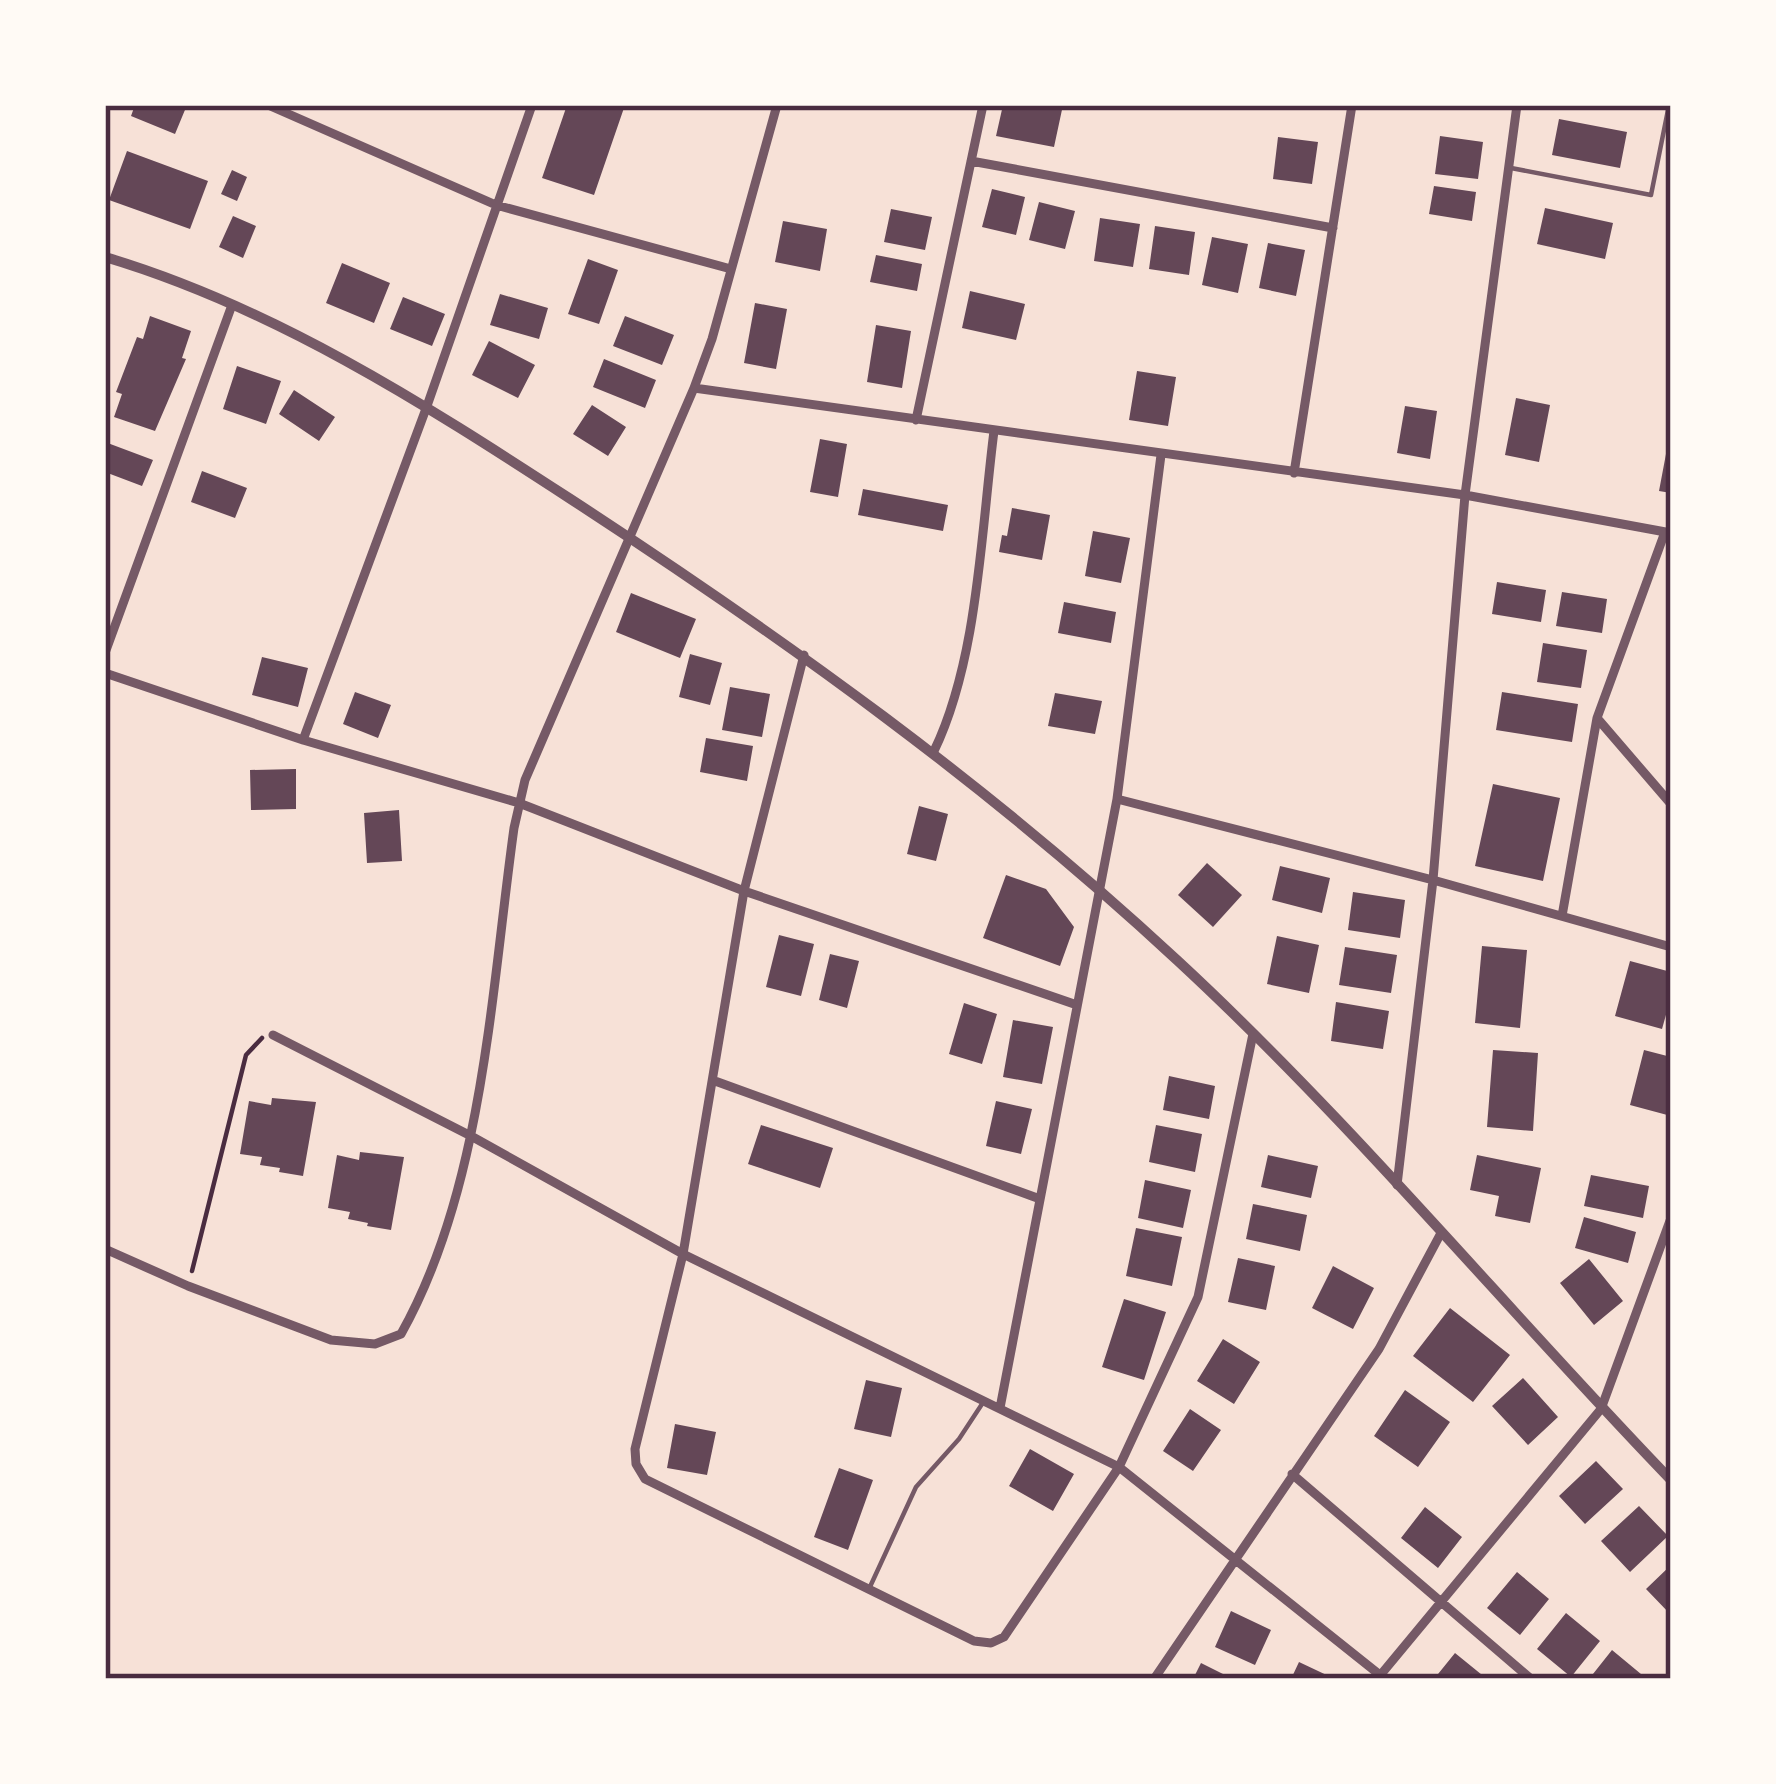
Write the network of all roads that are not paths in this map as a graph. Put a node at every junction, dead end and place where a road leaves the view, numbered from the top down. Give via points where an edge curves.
1 (268, 105) edge
2 (532, 105) edge
3 (777, 105) edge
4 (983, 105) edge
5 (1352, 105) edge
6 (1517, 105) edge
7 (1670, 105) edge
8 (971, 161) junction
9 (1509, 168) junction
10 (496, 205) junction
11 (1333, 228) junction
12 (105, 256) edge
13 (731, 268) junction
14 (232, 305) junction
15 (694, 388) junction
16 (427, 406) junction
17 (916, 420) junction
18 (994, 431) junction
19 (1161, 455) junction
20 (1294, 473) junction
21 (1465, 495) junction
22 (1668, 533) edge
23 (631, 538) junction
24 (105, 652) edge
25 (804, 656) junction
26 (105, 673) edge
27 (1597, 718) junction
28 (303, 740) junction
29 (934, 751) junction
30 (1117, 799) junction
31 (519, 802) junction
32 (1671, 804) edge
33 (1433, 880) junction
34 (744, 891) junction
35 (1100, 891) junction
36 (1562, 916) junction
37 (1671, 947) edge
38 (1077, 1005) junction
39 (1253, 1034) junction
40 (273, 1035) road end
41 (715, 1081) junction
42 (471, 1136) junction
43 (1397, 1186) junction
44 (1040, 1199) junction
45 (1671, 1218) edge
46 (1442, 1234) junction
47 (105, 1249) edge
48 (683, 1254) junction
49 (985, 1401) junction
50 (1000, 1408) junction
51 (1601, 1409) junction
52 (1119, 1467) junction
53 (1292, 1474) junction
54 (1671, 1480) edge
55 (1234, 1559) junction
56 (869, 1589) junction
57 (1440, 1603) junction
58 (1379, 1677) edge
59 (1154, 1679) edge
60 (1531, 1679) edge

1 - 10 street
2 - 10 street
3 - 13 street
4 - 8 street
5 - 11 street
6 - 9 street
7 - 9 lane via 1651,195
8 - 11 street
8 - 17 street
9 - 21 street
10 - 13 street
10 - 16 street
11 - 20 street
12 - 14 street
13 - 15 street
14 - 16 street
14 - 24 street
15 - 17 street
15 - 23 street
16 - 23 street
16 - 28 street
17 - 18 street
18 - 19 street
18 - 29 street via 964,666
19 - 20 street
19 - 30 street
20 - 21 street
21 - 22 street
21 - 33 street
22 - 27 street
23 - 25 street
23 - 31 street
25 - 29 street
25 - 34 street
26 - 28 street
27 - 32 street
27 - 36 street
28 - 31 street
29 - 35 street
30 - 33 street
30 - 35 street
31 - 34 street
31 - 42 street
33 - 36 street
33 - 43 street
34 - 38 street
34 - 41 street
35 - 38 street
35 - 39 street
36 - 37 street
38 - 44 street
39 - 43 street
39 - 52 street via 1198,1297
40 - 42 street
41 - 44 street
41 - 48 street
42 - 47 street via 437,1263 401,1334 375,1344 345,1343
42 - 48 street
43 - 46 street
44 - 50 street
45 - 51 street
46 - 51 street
46 - 53 street via 1379,1348
48 - 49 street
48 - 56 street via 635,1449 639,1472
49 - 50 street
49 - 56 lane via 916,1487
50 - 52 street
51 - 54 street
51 - 57 street
52 - 55 street
52 - 56 street via 1010,1632 991,1642
53 - 55 street
53 - 57 street
55 - 58 street
55 - 59 street
57 - 58 street
57 - 60 street

